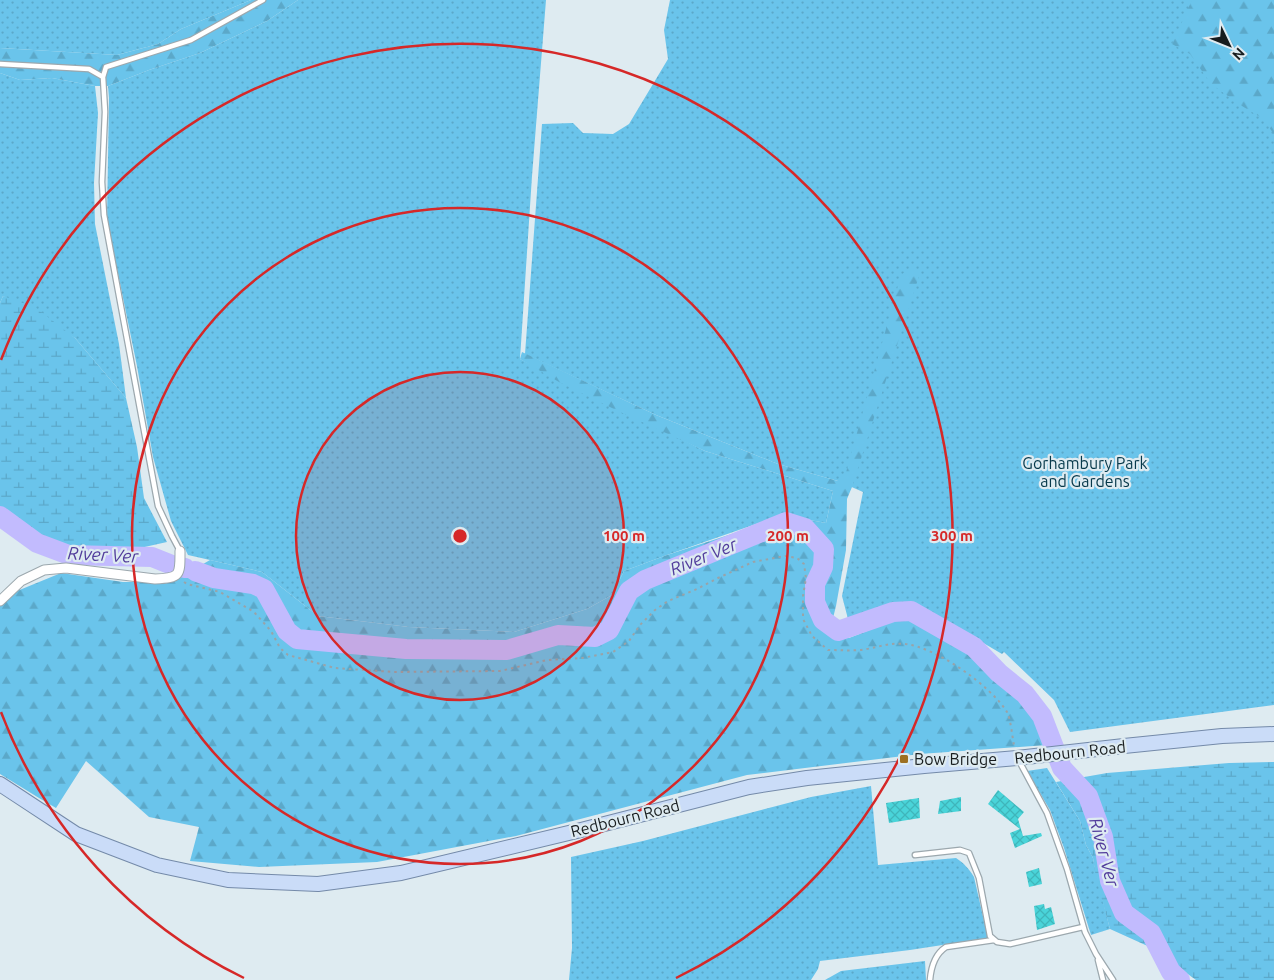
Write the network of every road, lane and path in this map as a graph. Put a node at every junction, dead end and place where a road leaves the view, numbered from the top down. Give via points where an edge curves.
1 (263, 0) edge
2 (0, 64) edge
3 (102, 77) junction
4 (180, 551) joint
5 (178, 573) junction
6 (0, 601) edge
7 (1274, 734) edge
8 (1016, 753) junction
9 (0, 784) edge
10 (915, 855) dead end
11 (1083, 927) junction
12 (994, 940) junction
13 (1096, 954) junction
14 (930, 980) edge
15 (1103, 980) edge
16 (1113, 980) edge

1 - 3 lane via 191,40 106,67
2 - 3 lane via 89,69
3 - 4 lane via 104,215 158,506
4 - 5 street
5 - 6 street via 167,578 155,578 66,568 44,570 21,581
5 - 8 path via 187,584 220,592 254,612 288,655 335,668 394,672 500,671 547,660 613,652 629,641 640,625 668,601 753,562 785,556 797,558 804,564 804,618 812,636 828,650 860,650 903,643 942,657 983,686 1008,713
7 - 8 main road, Redbourn Road via 1222,736 1043,755
8 - 9 main road, Redbourn Road via 748,787 401,873 318,884 228,880 157,865 76,834
8 - 11 lane via 1047,813
10 - 12 lane via 960,850 969,853 979,878 990,936
11 - 12 lane via 1010,944
11 - 13 lane
12 - 14 lane via 946,947 937,955
13 - 15 lane
13 - 16 lane

